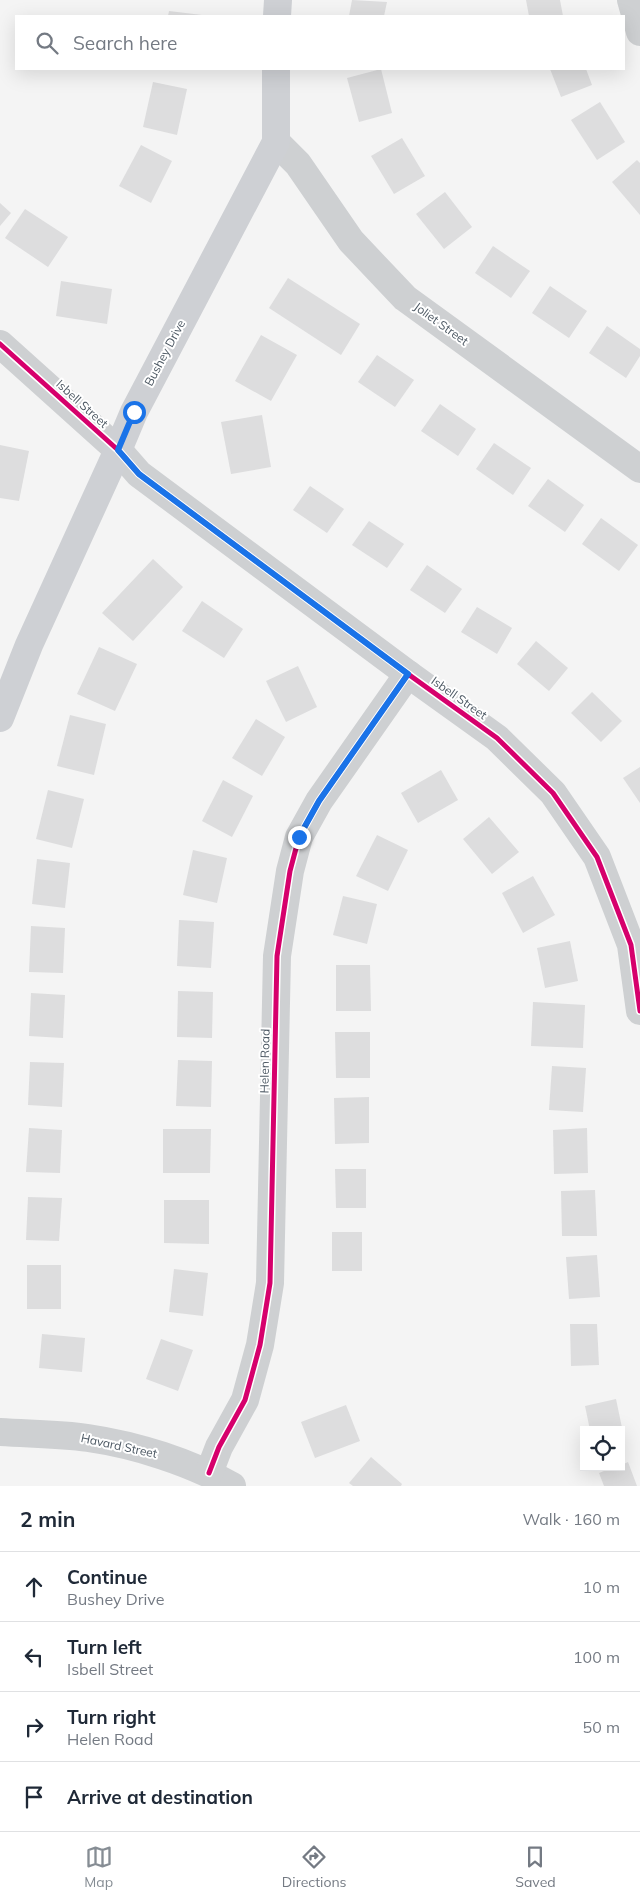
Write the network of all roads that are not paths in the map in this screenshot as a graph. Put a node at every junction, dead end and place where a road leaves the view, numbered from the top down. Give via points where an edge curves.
1 (278, 0) edge
2 (631, 0) edge
3 (277, 15) edge
4 (640, 32) edge
5 (276, 70) edge
6 (276, 142) junction
7 (0, 344) edge
8 (118, 450) junction
9 (640, 469) edge
10 (408, 674) junction
11 (0, 718) edge
12 (640, 1011) edge
13 (0, 1432) edge
14 (209, 1473) junction
15 (232, 1486) edge

1 - 3 street
2 - 4 street
5 - 6 street, Bushey Drive
6 - 8 street, Bushey Drive via 134,412
6 - 9 street, Joliet Street via 298,164 351,241 405,298
7 - 8 street, Isbell Street
8 - 10 street, Isbell Street via 139,474
8 - 11 street, Bushey Drive via 29,645
10 - 12 street, Isbell Street via 498,738 553,793 597,857 631,946
10 - 14 street, Helen Road via 319,801 299,837 290,871 277,956 270,1283 260,1345 245,1400 219,1447
13 - 14 street, Havard Street via 89,1438 157,1454
14 - 15 street, Havard Street

